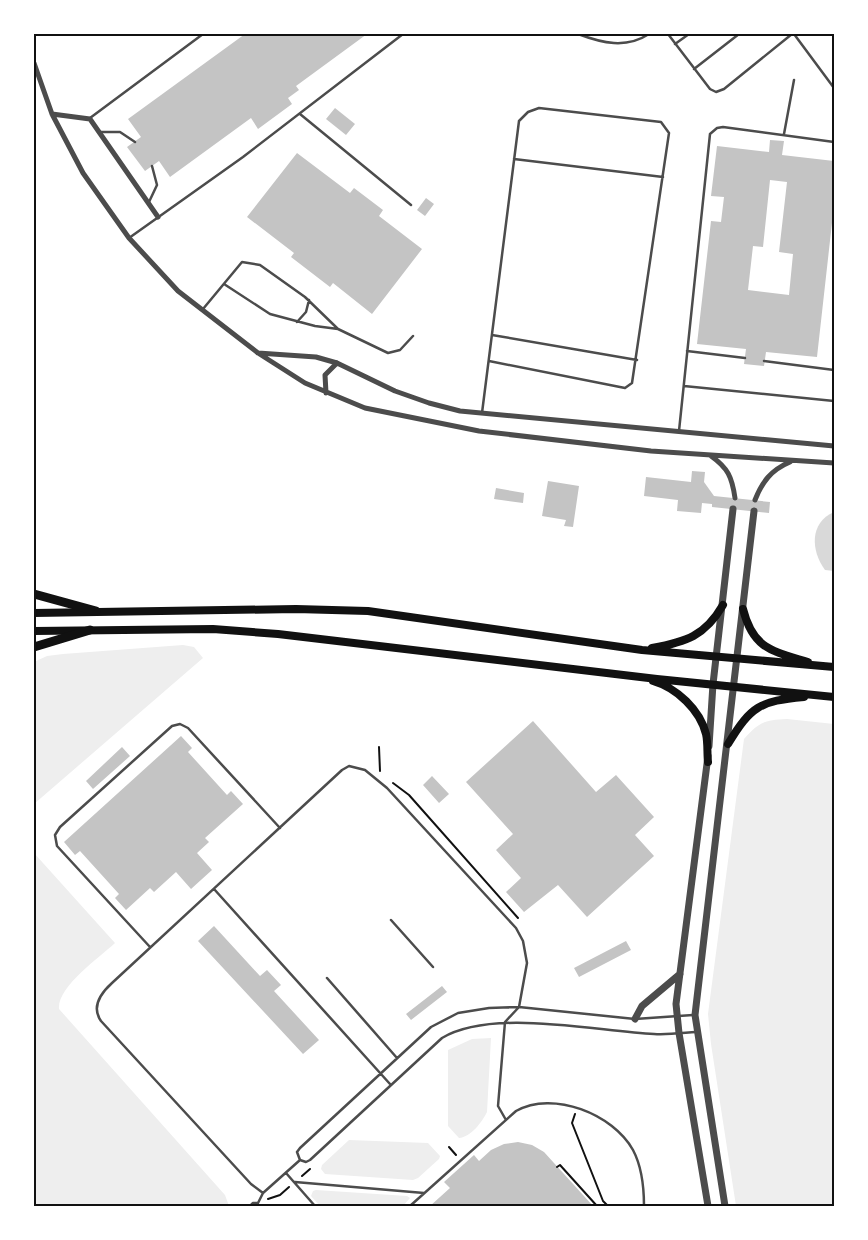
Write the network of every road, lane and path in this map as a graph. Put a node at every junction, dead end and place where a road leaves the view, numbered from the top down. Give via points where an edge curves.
1 (203, 34) edge
2 (403, 34) edge
3 (578, 34) edge
4 (649, 34) edge
5 (668, 34) edge
6 (689, 34) edge
7 (739, 34) edge
8 (793, 34) edge
9 (675, 44) junction
10 (34, 63) edge
11 (694, 69) junction
12 (794, 80) dead end
13 (834, 88) edge
14 (52, 114) junction
15 (300, 114) junction
16 (90, 119) junction
17 (99, 132) junction
18 (784, 134) junction
19 (135, 142) dead end
20 (834, 142) edge
21 (514, 159) junction
22 (152, 166) dead end
23 (663, 177) junction
24 (149, 202) junction
25 (411, 206) dead end
26 (158, 217) junction
27 (129, 238) junction
28 (224, 284) junction
29 (309, 300) junction
30 (202, 311) junction
31 (297, 322) junction
32 (338, 329) junction
33 (492, 334) junction
34 (413, 336) dead end
35 (687, 351) junction
36 (258, 352) junction
37 (745, 358) dead end
38 (637, 360) junction
39 (489, 361) junction
40 (764, 361) dead end
41 (337, 363) junction
42 (834, 370) edge
43 (684, 386) junction
44 (326, 393) junction
45 (834, 401) edge
46 (482, 414) junction
47 (679, 432) junction
48 (834, 446) edge
49 (711, 456) junction
50 (792, 461) junction
51 (834, 463) edge
52 (734, 498) dead end
53 (754, 500) dead end
54 (733, 509) dead end
55 (754, 511) dead end
56 (34, 594) edge
57 (723, 605) junction
58 (743, 609) junction
59 (96, 612) junction
60 (34, 613) edge
61 (90, 630) junction
62 (34, 631) edge
63 (34, 647) edge
64 (642, 650) junction
65 (716, 658) junction
66 (737, 660) junction
67 (819, 666) junction
68 (834, 667) edge
69 (634, 676) junction
70 (713, 684) junction
71 (734, 686) junction
72 (821, 696) junction
73 (834, 697) edge
74 (728, 744) junction
75 (378, 747) dead end
76 (708, 762) junction
77 (375, 770) dead end
78 (392, 782) dead end
79 (280, 828) junction
80 (214, 889) junction
81 (391, 920) dead end
82 (520, 921) dead end
83 (150, 947) junction
84 (433, 967) dead end
85 (680, 974) junction
86 (327, 978) dead end
87 (519, 1008) junction
88 (694, 1015) junction
89 (677, 1018) junction
90 (636, 1019) junction
91 (505, 1022) junction
92 (696, 1032) junction
93 (679, 1033) junction
94 (398, 1058) junction
95 (380, 1074) junction
96 (391, 1085) junction
97 (506, 1120) junction
98 (572, 1123) dead end
99 (449, 1147) dead end
100 (300, 1160) junction
101 (461, 1160) junction
102 (557, 1167) dead end
103 (286, 1173) junction
104 (295, 1182) junction
105 (263, 1193) junction
106 (424, 1193) junction
107 (261, 1197) junction
108 (259, 1205) edge
109 (250, 1206) edge
110 (315, 1206) edge
111 (410, 1206) edge
112 (597, 1206) edge
113 (608, 1206) edge
114 (644, 1206) edge
115 (708, 1206) edge
116 (725, 1206) edge

1 - 16 lane
2 - 15 lane
3 - 4 lane via 615,44 630,43
5 - 9 lane
6 - 9 lane
7 - 11 lane
8 - 11 lane via 716,92
8 - 13 lane
9 - 11 lane
10 - 14 street
12 - 18 lane
14 - 16 street
14 - 27 street via 83,173
15 - 25 lane
15 - 26 lane
16 - 17 street
17 - 19 lane via 120,132
17 - 24 street
18 - 20 lane
18 - 35 lane via 723,128 710,134
21 - 23 lane
21 - 23 lane via 519,121 528,112 539,108 661,122 669,133
21 - 33 lane
22 - 24 lane via 156,185
23 - 38 lane
24 - 26 street
26 - 27 lane
27 - 30 street via 178,292
28 - 29 lane via 242,262 260,265
28 - 30 lane
28 - 31 lane via 270,314
29 - 31 lane via 306,312
29 - 32 lane
30 - 36 street
31 - 32 lane
32 - 34 lane via 388,353 400,350
33 - 38 lane
33 - 39 lane
35 - 37 lane
35 - 43 lane
36 - 41 street via 316,357
36 - 44 street
38 - 39 lane via 632,383 625,388
39 - 46 lane
40 - 42 lane
41 - 44 street via 325,375
41 - 46 street via 414,398
43 - 45 lane
43 - 47 lane
44 - 49 street via 365,408 479,431
46 - 47 street
47 - 48 street
49 - 50 street
49 - 52 street via 728,470 733,481
50 - 51 street
50 - 53 street via 770,475
54 - 57 street
55 - 58 street
56 - 59 highway
57 - 64 main road via 705,630 690,639
57 - 65 street
58 - 66 street
58 - 67 main road via 748,626 764,647
59 - 60 main road
59 - 64 main road via 368,611
61 - 62 main road
61 - 63 highway
61 - 69 main road via 213,629 278,634
64 - 65 main road
65 - 66 main road
65 - 70 street
66 - 67 main road
66 - 71 street
67 - 68 main road
69 - 70 main road
69 - 76 main road via 674,690 688,704 706,733
70 - 71 main road
70 - 76 street
71 - 72 main road
71 - 74 street
72 - 73 main road
72 - 74 main road via 774,701 760,706 746,715
74 - 88 street
75 - 77 path via 380,774
76 - 85 street
78 - 82 path via 409,795
79 - 80 lane
79 - 83 lane via 188,728 180,724 172,726 60,827 55,835 57,846
79 - 87 lane via 349,766 357,766 378,779 520,934 527,952 527,963
80 - 83 lane
80 - 95 lane
81 - 84 lane
83 - 105 lane via 102,993 97,1006 98,1017 251,1184
85 - 89 street
85 - 90 street via 642,1006
86 - 94 lane
87 - 90 lane
87 - 91 lane
87 - 94 lane via 458,1013 431,1027
88 - 89 lane
88 - 92 street
89 - 90 lane
89 - 93 street
91 - 93 lane
91 - 96 lane via 450,1033
91 - 97 lane via 498,1106
92 - 93 lane
92 - 116 street
93 - 115 street
94 - 95 lane
95 - 96 lane
95 - 100 lane via 300,1148 297,1152
96 - 100 lane via 310,1160
97 - 101 lane
97 - 114 lane via 522,1108 543,1103 568,1106 603,1121 618,1132 632,1150 641,1173
98 - 113 path via 603,1202
99 - 101 path
100 - 103 lane
101 - 106 lane
102 - 112 path via 560,1165
103 - 104 lane
103 - 105 lane
104 - 106 lane
104 - 107 path via 274,1198
104 - 110 lane
105 - 107 lane
106 - 111 lane
107 - 108 lane
108 - 109 lane via 253,1203

